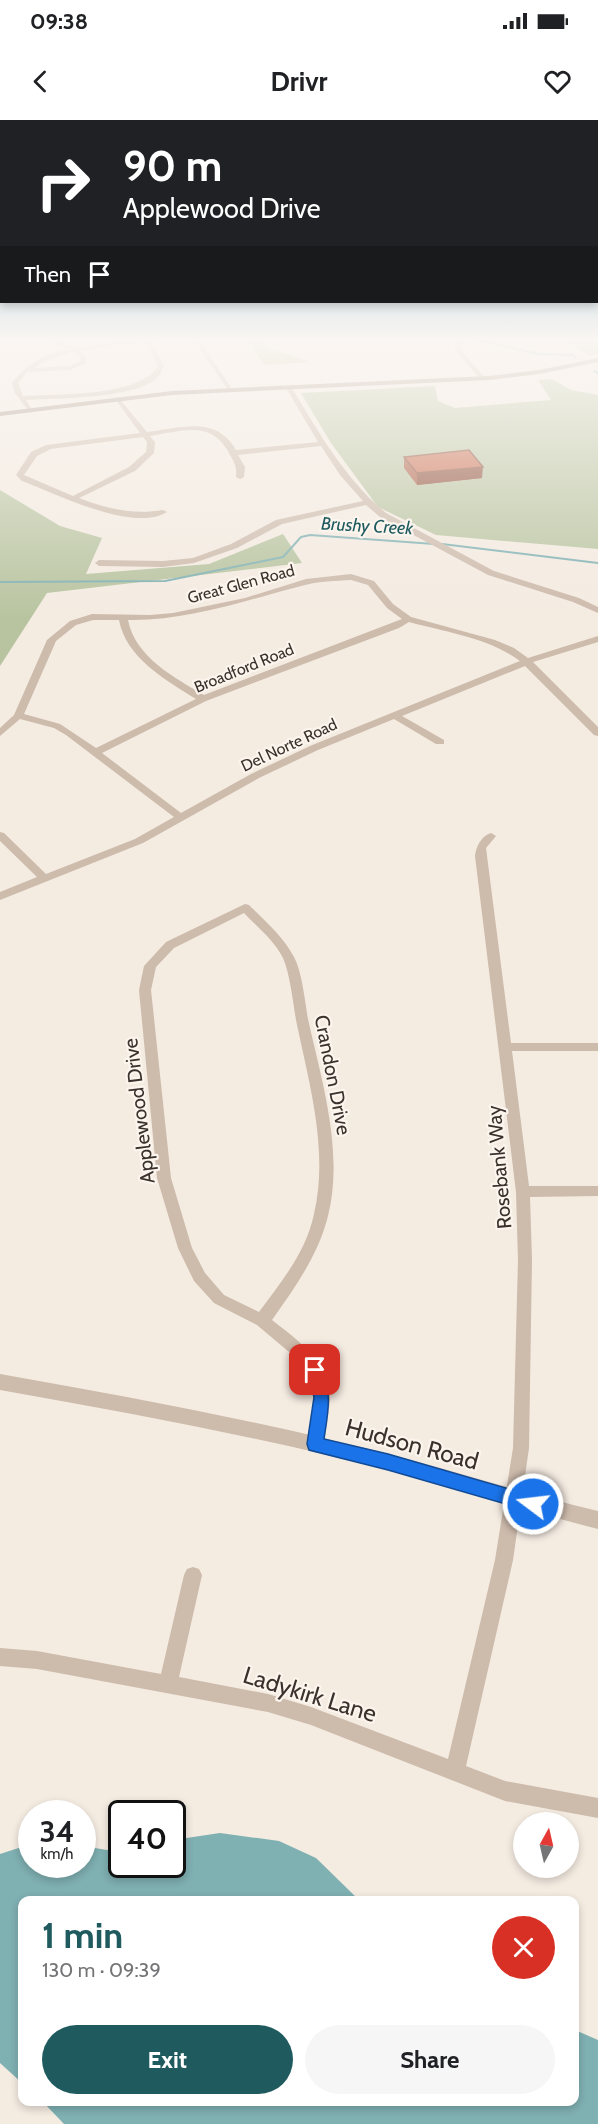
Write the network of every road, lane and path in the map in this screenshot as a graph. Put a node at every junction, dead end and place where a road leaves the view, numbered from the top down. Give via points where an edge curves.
1 (143, 432) edge
2 (165, 432) edge
3 (218, 432) edge
4 (315, 432) edge
5 (145, 434) junction
6 (323, 444) junction
7 (233, 453) junction
8 (240, 477) dead end
9 (74, 498) junction
10 (367, 502) junction
11 (163, 512) dead end
12 (99, 563) dead end
13 (598, 610) edge
14 (123, 618) junction
15 (408, 619) junction
16 (598, 639) edge
17 (527, 662) junction
18 (203, 699) junction
19 (18, 716) junction
20 (396, 716) junction
21 (0, 733) edge
22 (598, 733) edge
23 (440, 742) dead end
24 (94, 753) junction
25 (180, 817) junction
26 (0, 835) edge
27 (491, 836) dead end
28 (44, 878) junction
29 (0, 896) edge
30 (245, 908) joint
31 (506, 1047) junction
32 (598, 1047) edge
33 (598, 1191) edge
34 (524, 1192) junction
35 (262, 1322) junction
36 (0, 1382) edge
37 (315, 1444) junction
38 (513, 1500) junction
39 (598, 1520) edge
40 (193, 1575) dead end
41 (0, 1657) edge
42 (168, 1685) junction
43 (455, 1771) junction
44 (598, 1808) edge

1 - 5 street
2 - 5 street
3 - 7 street
4 - 6 street
5 - 9 street via 152,446 144,460
5 - 9 street via 36,452 21,477
6 - 7 street
6 - 10 street
7 - 8 street via 242,470
9 - 11 street via 117,513
10 - 12 street via 279,522 234,546 194,560 163,564
10 - 13 street via 383,515 491,573
14 - 15 street, Great Glen Road via 173,616 306,582 351,577 371,583 390,606
14 - 18 street via 126,634 145,657
14 - 19 street, Great Glen Road via 85,619 60,632 45,651
15 - 17 street, Great Glen Road via 492,642
15 - 18 street, Broadford Road
16 - 17 street, Del Norte Road
17 - 20 street, Del Norte Road
17 - 22 street, Great Glen Road
18 - 24 street, Broadford Road
19 - 21 street, Great Glen Road
19 - 24 street via 62,729
20 - 23 street
20 - 25 street, Del Norte Road via 288,760
24 - 25 street
25 - 28 street, Del Norte Road via 139,841
26 - 28 street
27 - 31 street, Rosebank Way via 481,856
28 - 29 street, Del Norte Road
30 - 35 street, Crandon Drive via 273,935 289,958 325,1125 328,1161 326,1198 314,1237 300,1268
30 - 35 street, Applewood Drive via 170,945 150,966 146,990 164,1178 185,1248 199,1277 219,1299
31 - 32 street
31 - 34 street, Rosebank Way
33 - 34 street
34 - 38 street, Rosebank Way via 521,1448
35 - 37 street, Applewood Drive via 301,1352 315,1370 322,1397
36 - 37 street, Hudson Road
37 - 38 street, Hudson Road
38 - 39 street, Hudson Road
38 - 43 street, Rosebank Way via 504,1560
40 - 42 street
41 - 42 street, Ladykirk Lane via 37,1660
42 - 43 street, Ladykirk Lane via 268,1702
43 - 44 street, Ladykirk Lane via 506,1791

